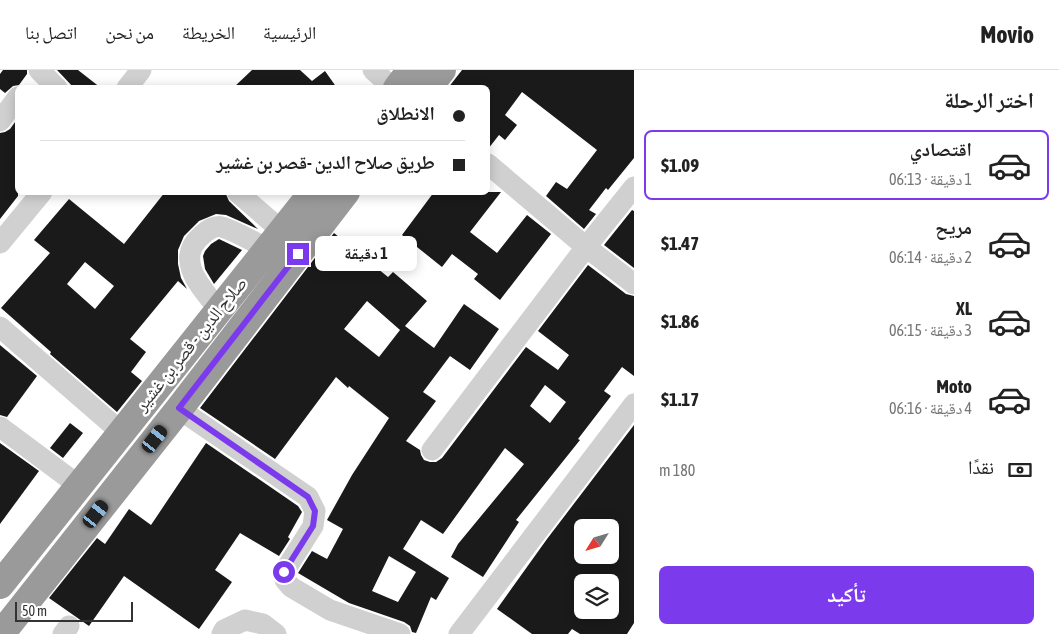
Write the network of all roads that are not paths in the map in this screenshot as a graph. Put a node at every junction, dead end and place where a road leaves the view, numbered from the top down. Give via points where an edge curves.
1 (38, 70) edge
2 (141, 70) edge
3 (411, 70) edge
4 (442, 70) edge
5 (385, 78) edge
6 (27, 85) edge
7 (54, 85) edge
8 (129, 85) edge
9 (430, 85) edge
10 (15, 102) edge
11 (0, 121) edge
12 (490, 166) edge
13 (634, 187) edge
14 (40, 195) edge
15 (239, 195) edge
16 (311, 195) edge
17 (344, 195) edge
18 (275, 240) junction
19 (0, 243) edge
20 (586, 247) junction
21 (634, 284) edge
22 (219, 310) junction
23 (0, 327) edge
24 (634, 404) edge
25 (179, 408) junction
26 (0, 427) edge
27 (121, 432) junction
28 (432, 450) dead end
29 (74, 490) junction
30 (0, 585) edge
31 (1, 634) edge
32 (222, 634) edge
33 (276, 634) edge
34 (400, 634) edge
35 (459, 634) edge

1 - 6 street
1 - 7 street
2 - 8 street
3 - 5 highway
4 - 9 highway
10 - 11 street
12 - 20 street
13 - 20 street
14 - 19 street
15 - 18 street
16 - 18 highway, صلاح الدين - قصر بن غشير
17 - 25 highway
18 - 22 highway, صلاح الدين - قصر بن غشير
18 - 22 street via 220,226 206,230 196,240 188,258 193,275
20 - 21 street
20 - 28 street
22 - 27 highway, صلاح الدين - قصر بن غشير
23 - 27 street
24 - 35 street
25 - 31 highway
25 - 34 street via 308,497 315,511 313,526 284,572 291,587 330,610
26 - 29 street
27 - 29 highway, صلاح الدين - قصر بن غشير
29 - 30 highway, صلاح الدين - قصر بن غشير
32 - 33 street via 245,620 262,624

